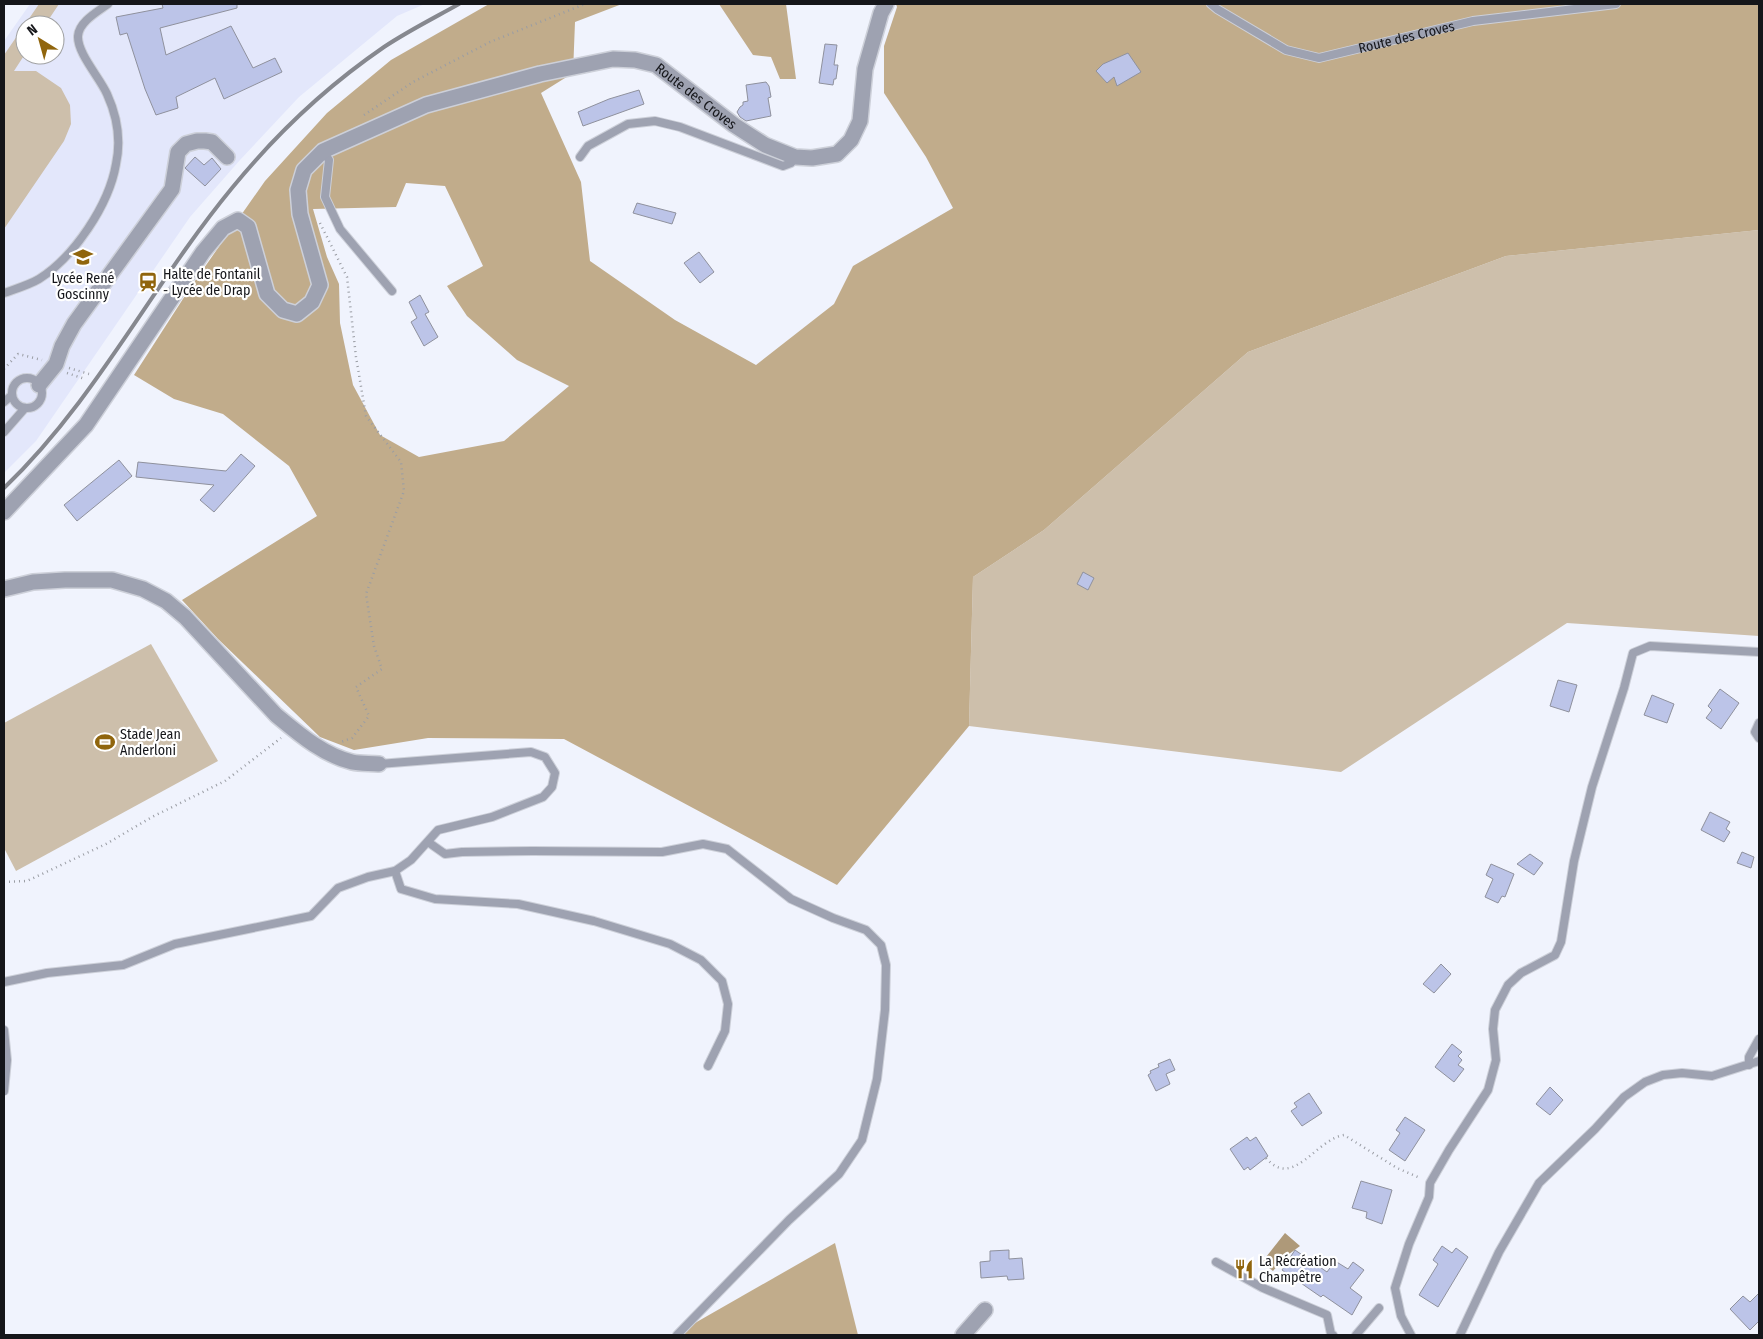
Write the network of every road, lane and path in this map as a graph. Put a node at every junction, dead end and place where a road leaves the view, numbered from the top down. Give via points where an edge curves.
1 (108, 4) edge
2 (585, 4) edge
3 (886, 4) edge
4 (1211, 4) edge
5 (1616, 4) edge
6 (359, 118) dead end
7 (323, 151) junction
8 (795, 156) junction
9 (228, 157) dead end
10 (580, 157) dead end
11 (320, 223) dead end
12 (392, 292) dead end
13 (4, 293) edge
14 (62, 368) junction
15 (4, 369) edge
16 (89, 374) dead end
17 (85, 379) dead end
18 (39, 385) junction
19 (12, 395) junction
20 (4, 402) edge
21 (25, 408) junction
22 (4, 432) edge
23 (4, 512) edge
24 (4, 588) edge
25 (1759, 652) edge
26 (1759, 723) edge
27 (293, 729) junction
28 (1759, 738) edge
29 (321, 749) junction
30 (379, 764) joint
31 (428, 842) junction
32 (395, 871) junction
33 (4, 882) edge
34 (4, 982) edge
35 (4, 1030) edge
36 (1759, 1039) edge
37 (1756, 1047) edge
38 (1759, 1061) edge
39 (1749, 1065) junction
40 (708, 1066) dead end
41 (4, 1092) edge
42 (1266, 1158) dead end
43 (1430, 1184) junction
44 (1216, 1262) dead end
45 (1379, 1308) dead end
46 (985, 1310) dead end
47 (677, 1335) edge
48 (963, 1335) edge
49 (1333, 1335) edge
50 (1356, 1335) edge
51 (1411, 1335) edge
52 (1460, 1335) edge

1 - 13 lane via 81,26 78,35 78,45 107,93 115,117 119,140 116,166 106,196 86,232 69,254 38,280
2 - 6 path via 490,42 414,82
3 - 8 street, Route des Croves via 866,69 860,121 851,140 837,154 812,158
4 - 5 lane, Route des Croves via 1286,50 1319,58 1473,21
7 - 8 street, Route des Croves via 426,105 540,74 613,59 656,65 734,125 765,145
7 - 12 lane via 329,160 325,197 340,229
7 - 23 street, Route des Croves via 304,170 298,190 300,214 320,285 312,302 297,314 283,310 267,294 248,227 238,220 223,228 203,252 86,425
8 - 10 lane via 791,163 783,166 680,127 655,121 628,124 588,146
9 - 14 street via 212,142 205,141 186,144 178,152 172,189 74,324 62,346
11 - 29 path via 347,277 366,416 401,462 404,492 366,594 374,646 382,669 356,687 369,716 352,738
14 - 15 path via 18,354
14 - 16 path
14 - 17 path
14 - 18 street
18 - 19 lane via 32,379 22,379 14,385
18 - 21 lane via 38,403
19 - 20 lane
19 - 21 lane via 16,404
21 - 22 lane
24 - 27 street via 33,582 112,580 143,589 166,601 185,618
25 - 43 lane via 1650,646 1633,653 1592,787 1574,861 1562,942 1555,955 1521,973 1508,985 1494,1010 1496,1060 1488,1090
26 - 28 lane via 1755,732
27 - 29 street
27 - 33 path via 225,781 106,844 28,881
29 - 30 street via 352,762
30 - 31 lane via 531,752 545,757 551,765 555,774 552,787 543,797 492,817 438,830
31 - 32 lane
31 - 47 lane via 445,854 662,852 703,844 727,849 791,899 866,930 881,945 886,965 885,1010 877,1078 862,1140 839,1174 789,1220
32 - 34 lane via 338,888 311,916 175,944 123,965 47,973
32 - 40 lane via 401,889 436,899 518,904 670,944 701,960 722,982 728,1004 726,1031
35 - 41 lane via 7,1060
36 - 37 lane
37 - 39 lane via 1749,1057
38 - 39 lane
39 - 52 lane via 1712,1076 1663,1075 1645,1082 1624,1097 1539,1183 1500,1252
42 - 43 path via 1273,1167 1283,1170 1294,1167 1335,1137 1344,1135
43 - 51 lane via 1429,1197 1395,1288 1401,1316
44 - 49 lane via 1263,1288 1326,1315
45 - 50 lane
46 - 48 street

